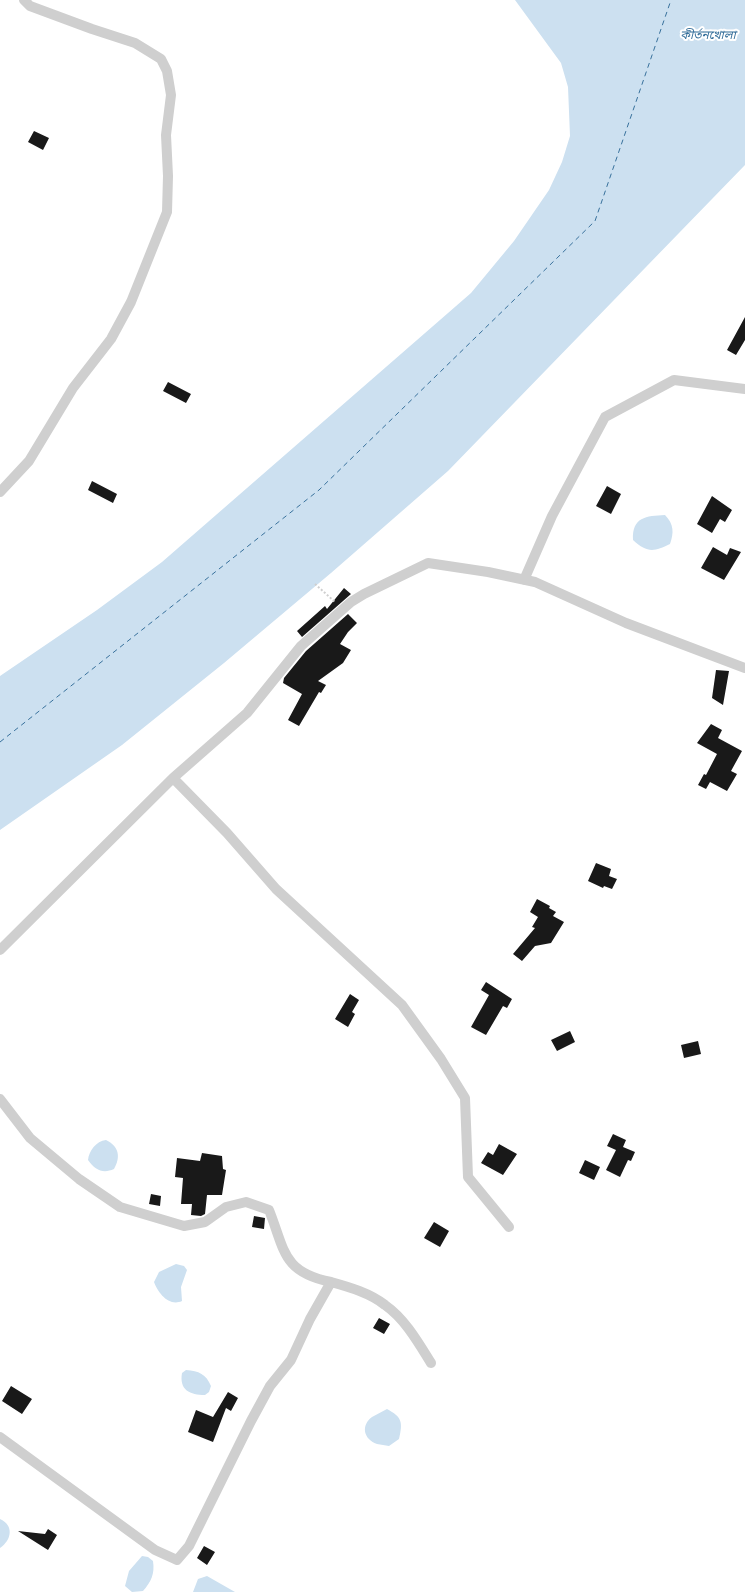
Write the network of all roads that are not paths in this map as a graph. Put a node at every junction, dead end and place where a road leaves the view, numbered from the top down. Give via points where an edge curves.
1 (24, 0) edge
2 (745, 390) edge
3 (0, 492) edge
4 (524, 580) junction
5 (745, 668) edge
6 (173, 778) junction
7 (0, 950) edge
8 (0, 1099) edge
9 (509, 1227) dead end
10 (332, 1282) junction
11 (431, 1363) dead end
12 (0, 1438) edge

1 - 3 street via 30,6 135,43 161,58 167,71 171,95 166,135 167,212 131,302 111,339 74,388 29,461
2 - 4 street via 674,380 605,417 552,516
4 - 5 street via 535,582 626,623
4 - 6 street via 428,564 364,594 301,646 247,713
6 - 7 street
6 - 9 street via 227,833 276,889 402,1005 441,1059 465,1098 468,1177
8 - 10 street via 30,1138 79,1179 120,1207 184,1226 205,1222 226,1207 246,1202 269,1210 283,1253 302,1273
10 - 11 street via 355,1289 385,1304 411,1331
10 - 12 street via 310,1319 291,1360 270,1386 251,1421 189,1546 176,1560 155,1550

